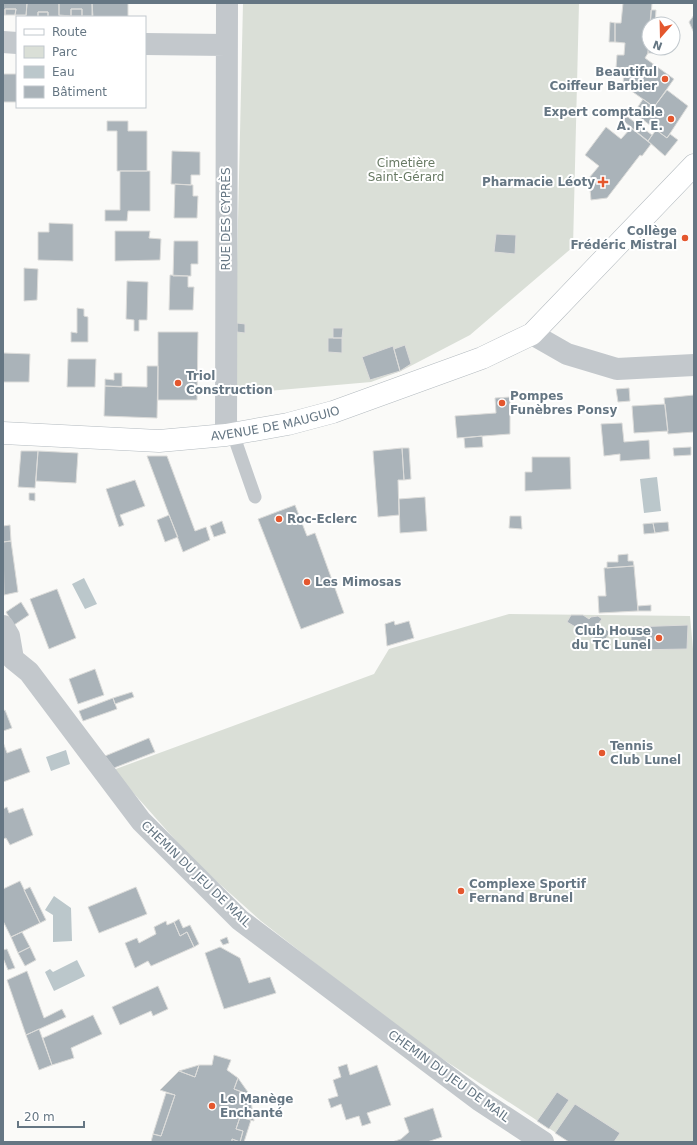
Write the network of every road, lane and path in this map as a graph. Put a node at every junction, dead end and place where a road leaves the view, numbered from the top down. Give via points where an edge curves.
1 (227, 3) edge
2 (3, 42) edge
3 (16, 43) edge
4 (146, 44) edge
5 (226, 45) junction
6 (694, 166) edge
7 (532, 334) junction
8 (694, 365) edge
9 (3, 433) edge
10 (229, 435) junction
11 (255, 496) dead end
12 (3, 626) edge
13 (8, 660) edge
14 (543, 1142) edge

1 - 5 street, RUE DES CYPRÈS
2 - 3 street
4 - 5 street
5 - 10 street, RUE DES CYPRÈS
6 - 7 main road
7 - 8 street via 567,354 617,370
7 - 10 main road, AVENUE DE MAUGUIO via 482,358 350,407 288,424
9 - 10 main road, AVENUE DE MAUGUIO via 159,441
10 - 11 lane
12 - 13 street, CHEMIN DU JEU DE MAIL via 9,636
13 - 14 street, CHEMIN DU JEU DE MAIL via 29,672 141,821 240,920 478,1100

